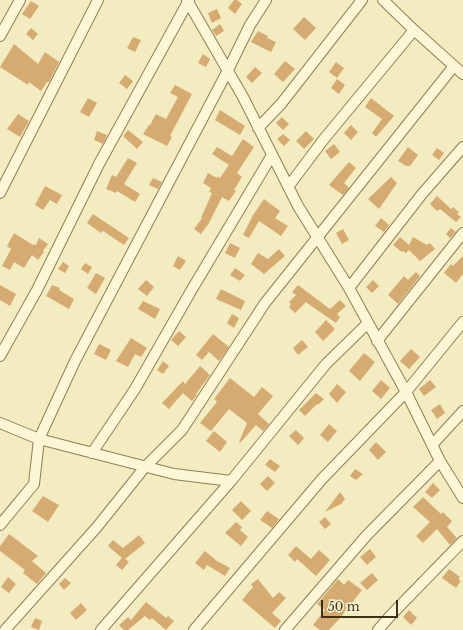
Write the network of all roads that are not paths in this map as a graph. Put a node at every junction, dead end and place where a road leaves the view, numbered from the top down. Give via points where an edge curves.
1 (20, 0) edge
2 (98, 0) edge
3 (266, 0) edge
4 (362, 0) edge
5 (383, 0) edge
6 (188, 1) edge
7 (414, 30) junction
8 (0, 36) edge
9 (454, 66) junction
10 (227, 72) junction
11 (463, 74) edge
12 (258, 128) junction
13 (463, 147) edge
14 (272, 155) junction
15 (288, 187) junction
16 (0, 193) edge
17 (463, 233) edge
18 (317, 237) junction
19 (348, 288) junction
20 (463, 322) edge
21 (368, 323) junction
22 (377, 341) junction
23 (0, 356) edge
24 (406, 392) junction
25 (463, 411) edge
26 (0, 423) edge
27 (39, 439) junction
28 (432, 445) junction
29 (92, 453) junction
30 (440, 461) junction
31 (145, 467) junction
32 (231, 481) junction
33 (463, 498) edge
34 (0, 525) edge
35 (463, 541) edge
36 (5, 630) edge
37 (101, 630) edge
38 (194, 630) edge
39 (285, 630) edge
40 (378, 630) edge

1 - 8 street
2 - 16 street
3 - 10 street via 250,25
4 - 12 street via 281,104
5 - 7 street
6 - 10 street
6 - 23 street via 99,164 37,290
7 - 9 street
7 - 15 street
9 - 11 street
9 - 18 street
10 - 12 street
10 - 27 street via 75,361
12 - 14 street
13 - 19 street via 387,237
14 - 15 street
14 - 29 street via 135,389
15 - 18 street
17 - 22 street
18 - 19 street
18 - 31 street via 265,302 182,430
19 - 21 street
20 - 24 street
21 - 22 street
21 - 32 street via 326,364
22 - 24 street
24 - 28 street
24 - 38 street via 322,479
25 - 28 street
26 - 27 street
27 - 29 street
27 - 34 street via 34,484
28 - 30 street
29 - 31 street
30 - 33 street
30 - 39 street via 367,535
31 - 32 street via 174,474
31 - 36 street via 97,527
32 - 37 street
35 - 40 street

